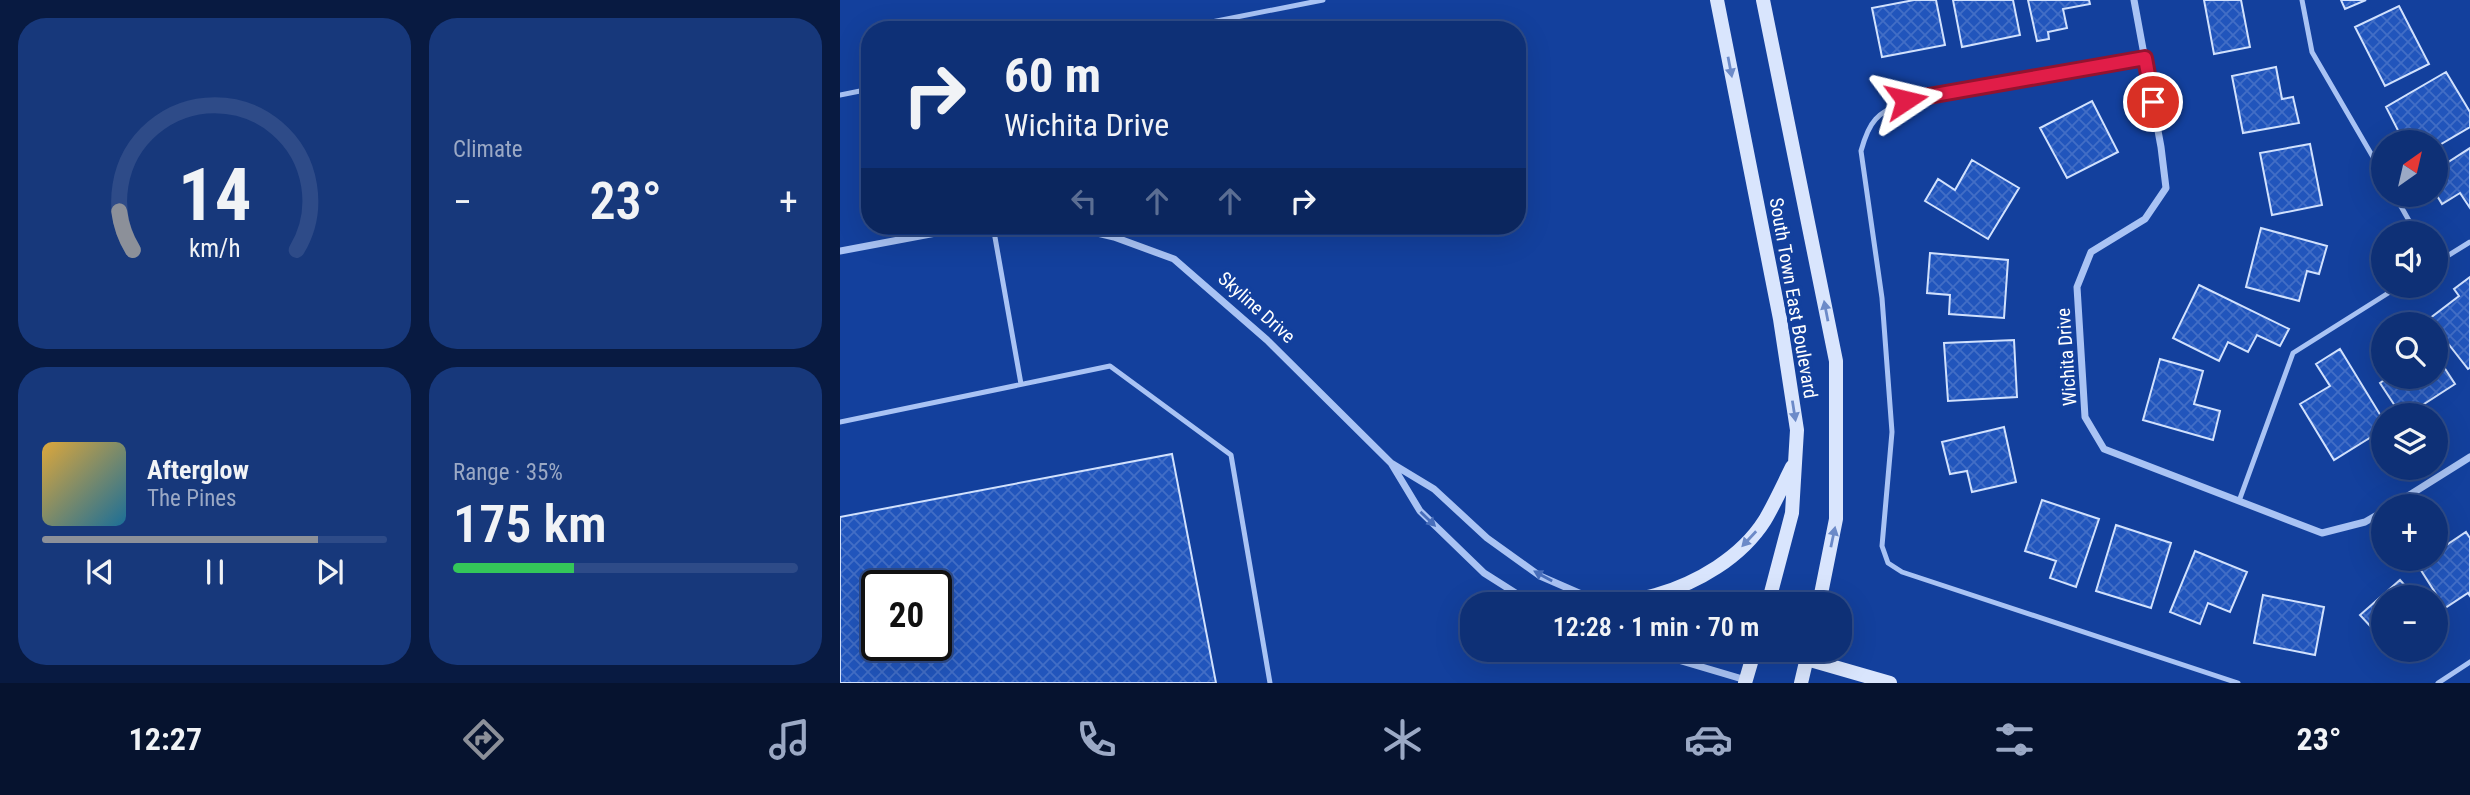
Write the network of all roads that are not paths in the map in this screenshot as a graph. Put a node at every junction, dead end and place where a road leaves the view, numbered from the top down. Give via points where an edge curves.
1 (1323, 0) edge
2 (1717, 0) edge
3 (1763, 0) edge
4 (2134, 0) edge
5 (2302, 0) edge
6 (1217, 21) edge
7 (2145, 58) junction
8 (861, 91) edge
9 (840, 95) edge
10 (2371, 154) edge
11 (925, 235) edge
12 (994, 235) edge
13 (1106, 235) edge
14 (2470, 242) edge
15 (840, 251) edge
16 (2448, 256) edge
17 (2380, 298) edge
18 (1021, 384) junction
19 (840, 422) edge
20 (2470, 457) edge
21 (1795, 460) junction
22 (1391, 463) junction
23 (2411, 494) edge
24 (2239, 501) junction
25 (2371, 519) edge
26 (1514, 592) edge
27 (1578, 592) edge
28 (1664, 592) edge
29 (1771, 592) edge
30 (1821, 592) edge
31 (1684, 662) edge
32 (1753, 662) edge
33 (1807, 662) edge
34 (1831, 662) edge
35 (2470, 662) edge
36 (1749, 682) edge
37 (1270, 683) edge
38 (1801, 683) edge
39 (1890, 683) edge
40 (2238, 683) edge
41 (2438, 683) edge

1 - 6 lane
2 -> 21 main road, South Town East Boulevard via 1780,319 1797,430
30 -> 3 main road, South Town East Boulevard via 1836,519 1836,361
4 - 7 street, Wichita Drive
5 - 10 lane via 2312,52
7 - 24 street, Wichita Drive via 2166,188 2145,219 2091,252 2077,287 2085,417 2104,449
7 - 40 lane via 1906,100 1879,114 1866,133 1861,151 1882,298 1892,432 1882,546 1888,563 1902,572
8 - 9 lane
11 - 15 street
12 - 18 lane
13 - 22 street, Skyline Drive via 1174,259 1267,340
14 - 16 lane
17 - 24 lane via 2293,353
18 - 19 lane
18 - 37 lane via 1110,366 1231,455
20 - 23 street
21 -> 28 main road via 1764,522 1747,544 1690,583
21 - 29 main road, South Town East Boulevard via 1792,513
22 -> 26 street, Skyline Drive via 1420,511 1484,573
27 -> 22 street, Skyline Drive via 1541,576 1487,538 1434,489
24 - 25 street, Wichita Drive via 2322,533
31 - 36 street
32 - 36 main road
33 - 38 main road
34 - 39 main road
35 - 41 lane

